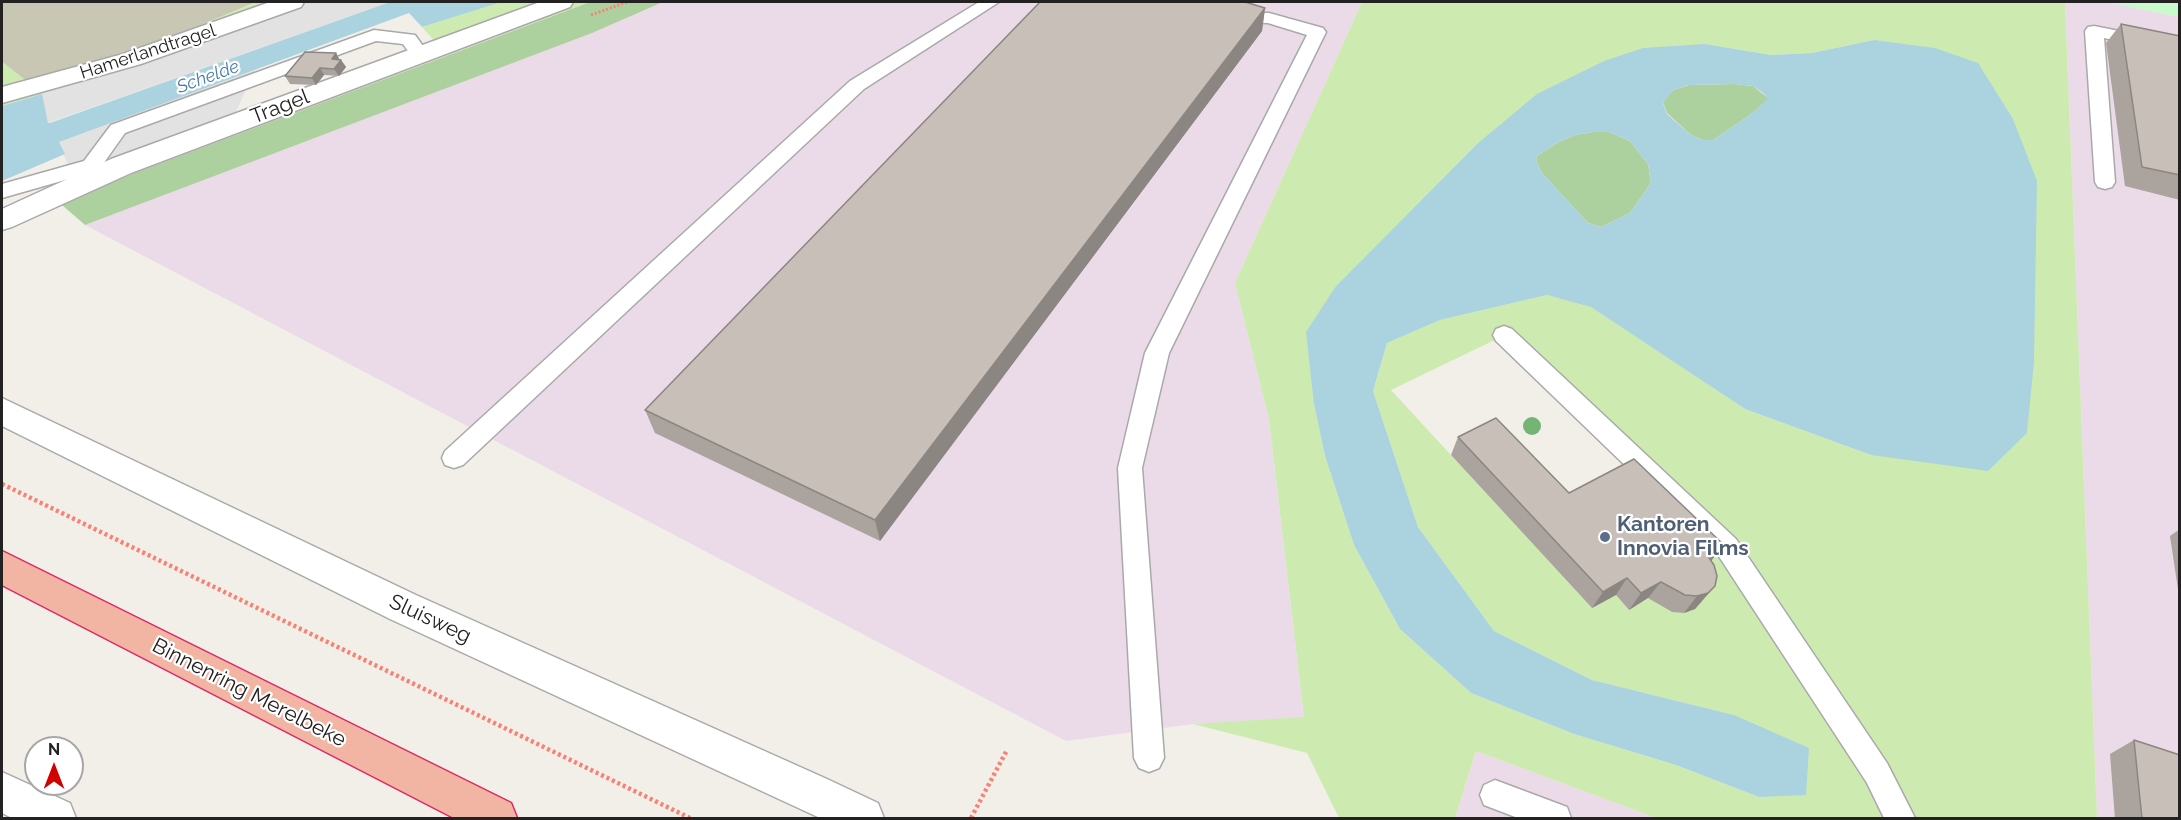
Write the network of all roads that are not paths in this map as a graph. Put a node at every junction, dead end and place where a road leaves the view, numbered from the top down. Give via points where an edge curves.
1 (292, 2) edge
2 (561, 2) edge
3 (990, 2) edge
4 (1222, 19) edge
5 (2180, 49) edge
6 (419, 53) junction
7 (2, 95) edge
8 (85, 175) junction
9 (2105, 182) dead end
10 (2, 191) edge
11 (2, 220) edge
12 (1504, 335) dead end
13 (2, 411) edge
14 (454, 458) dead end
15 (2, 567) edge
16 (1149, 758) dead end
17 (2, 792) edge
18 (1495, 795) dead end
19 (55, 819) edge
20 (496, 819) edge
21 (863, 819) edge
22 (1556, 819) edge
23 (1900, 819) edge

1 - 7 street, Hamerlandtragel via 132,59
2 - 6 street, Tragel
3 - 14 lane via 857,85
4 - 16 lane via 1269,18 1317,32 1157,353 1130,468
5 - 9 lane via 2094,31
6 - 8 street, Tragel
6 - 8 lane via 409,39 374,35 118,129
8 - 10 lane
8 - 11 street, Tragel
12 - 23 lane via 1727,547 1877,773
13 - 21 street, Sluisweg via 403,607
15 - 20 highway, Binnenring Merelbeke
17 - 19 street
18 - 22 lane

